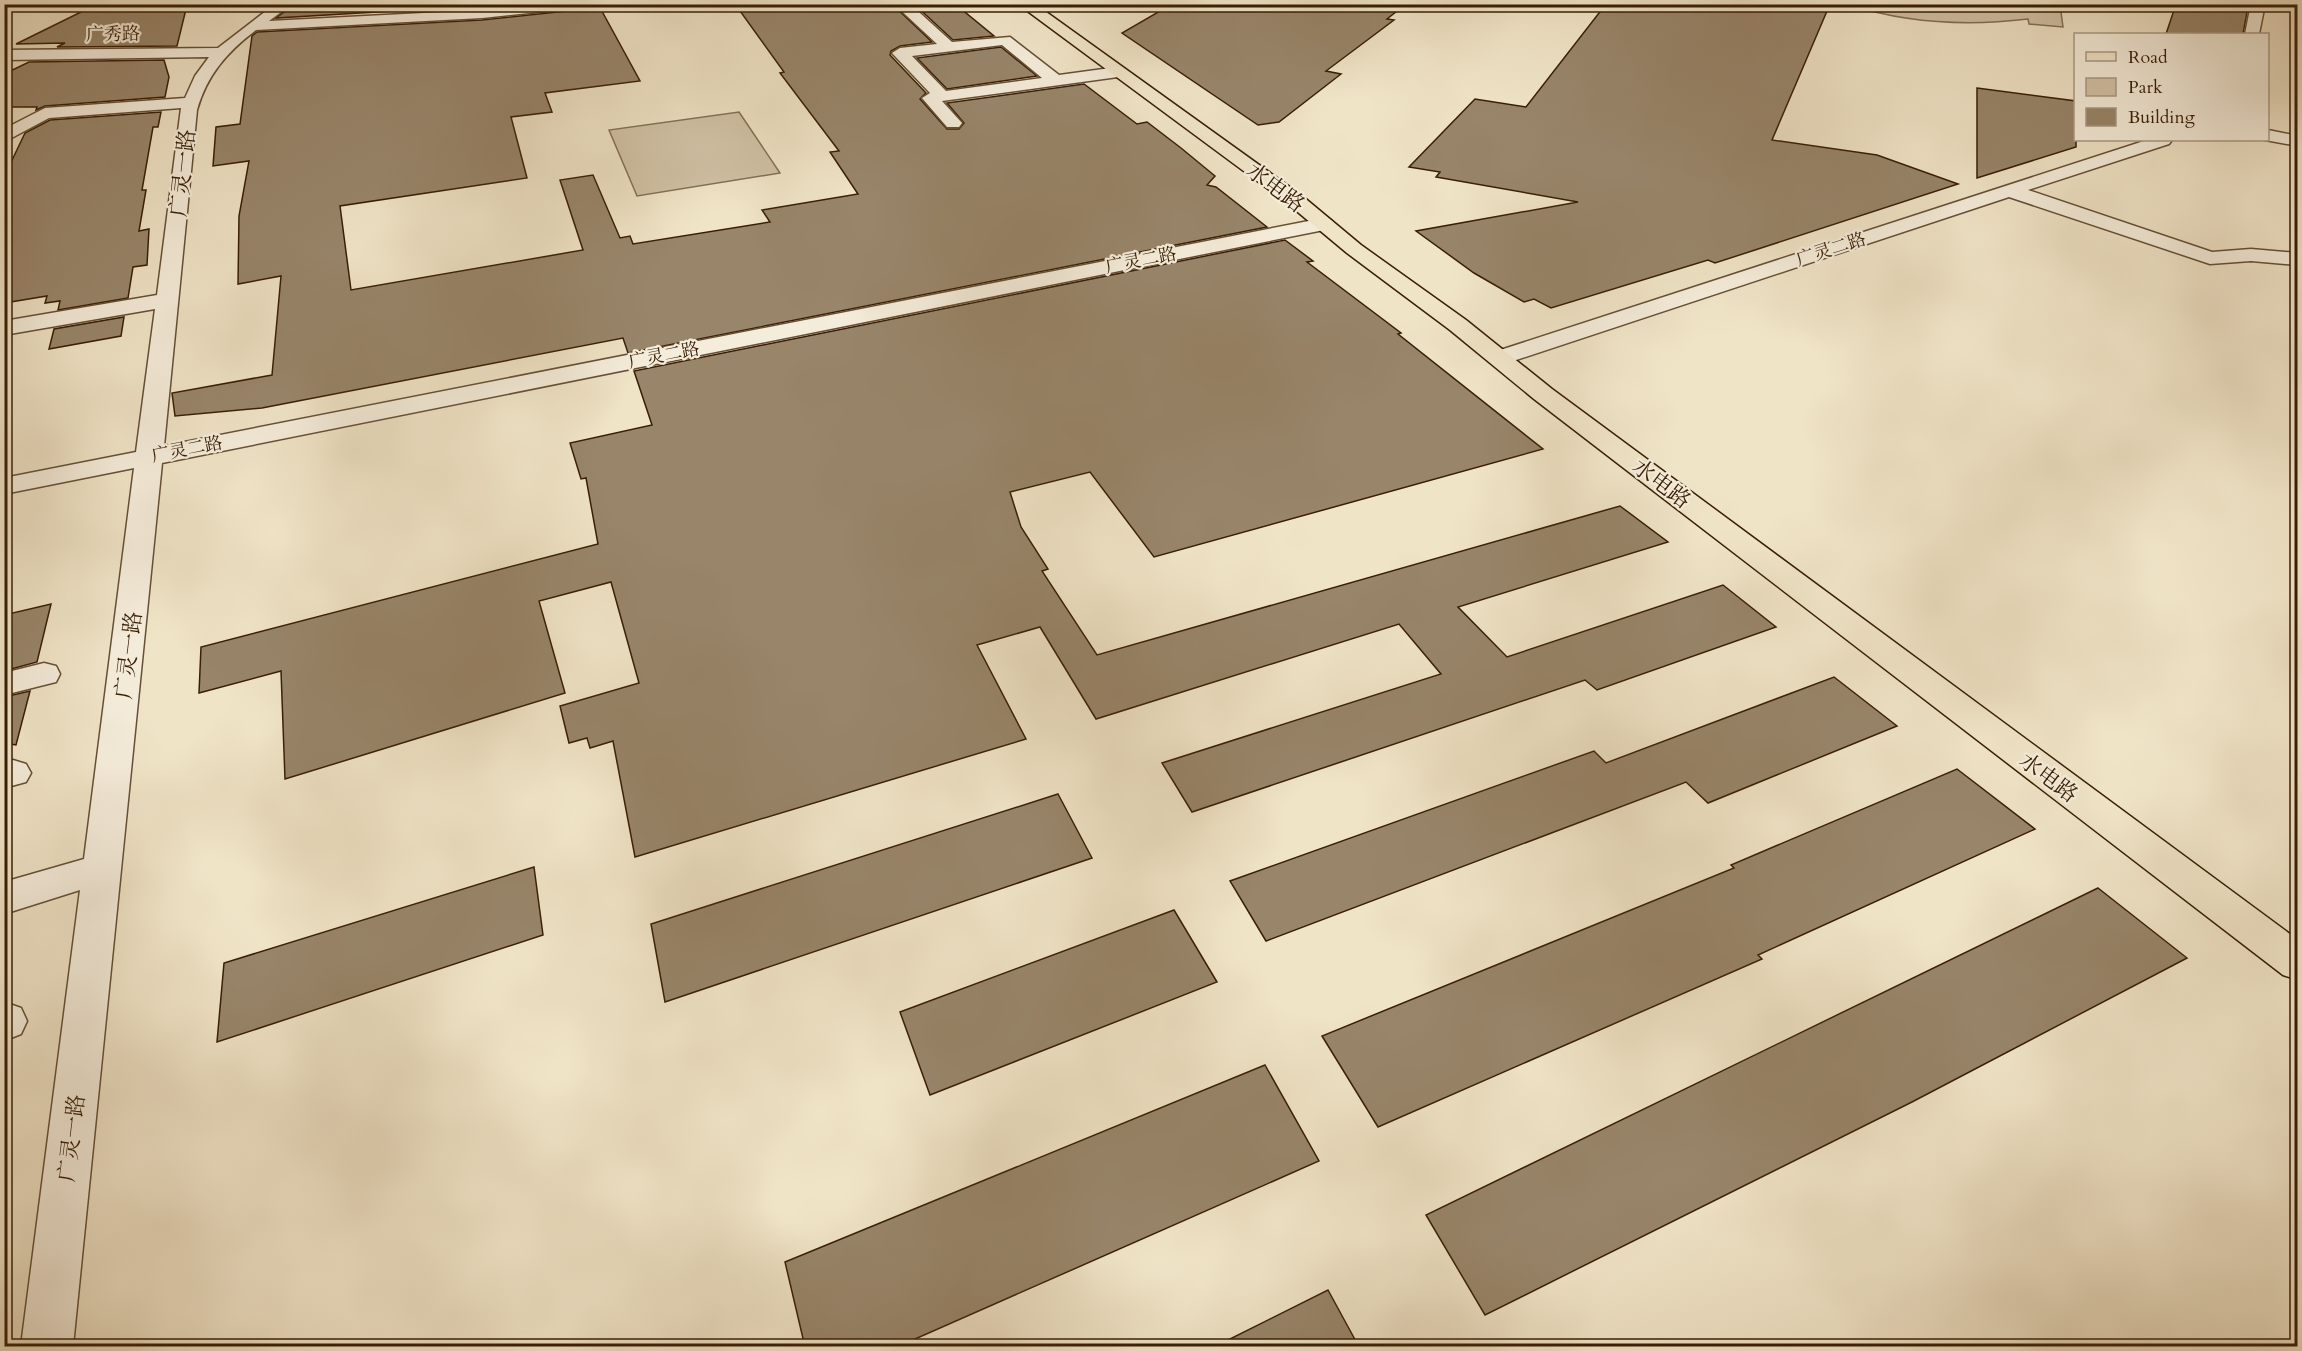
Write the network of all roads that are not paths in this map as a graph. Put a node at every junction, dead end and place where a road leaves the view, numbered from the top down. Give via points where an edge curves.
1 (576, 4) edge
2 (901, 4) edge
3 (1025, 4) edge
4 (2258, 4) edge
5 (280, 12) edge
6 (2252, 33) edge
7 (949, 47) junction
8 (222, 52) junction
9 (4, 55) edge
10 (1118, 72) junction
11 (1056, 81) junction
12 (942, 96) junction
13 (191, 102) junction
14 (45, 113) junction
15 (4, 114) edge
16 (953, 123) dead end
17 (2269, 135) edge
18 (4, 137) edge
19 (2160, 141) edge
20 (2297, 144) edge
21 (2011, 191) junction
22 (1324, 224) junction
23 (2296, 257) edge
24 (168, 300) junction
25 (4, 328) edge
26 (1499, 358) junction
27 (151, 457) junction
28 (4, 486) edge
29 (44, 674) dead end
30 (4, 684) edge
31 (103, 868) junction
32 (4, 897) edge
33 (2298, 963) edge
34 (47, 1347) edge

1 - 5 street via 482,14
2 - 7 street
3 - 10 main road, 水电路
4 - 6 street
5 - 8 street, 广灵一路
7 - 11 street via 1005,40
7 - 12 street via 900,53
8 - 9 street, 广秀路
8 - 13 street, 广灵一路 via 203,74
10 - 11 street
10 - 22 main road, 水电路
11 - 12 street
12 - 16 street via 930,98
13 - 14 street
13 - 24 street, 广灵一路
14 - 15 street
14 - 18 street
17 - 20 street
19 - 21 street, 广灵二路
21 - 23 street via 2210,258
21 - 26 street, 广灵二路
22 - 26 main road, 水电路
22 - 27 street, 广灵二路
24 - 25 street
24 - 27 street, 广灵一路
26 - 33 main road, 水电路
27 - 28 street, 广灵二路
27 - 31 street, 广灵一路
29 - 30 street
31 - 32 street
31 - 34 street, 广灵一路

